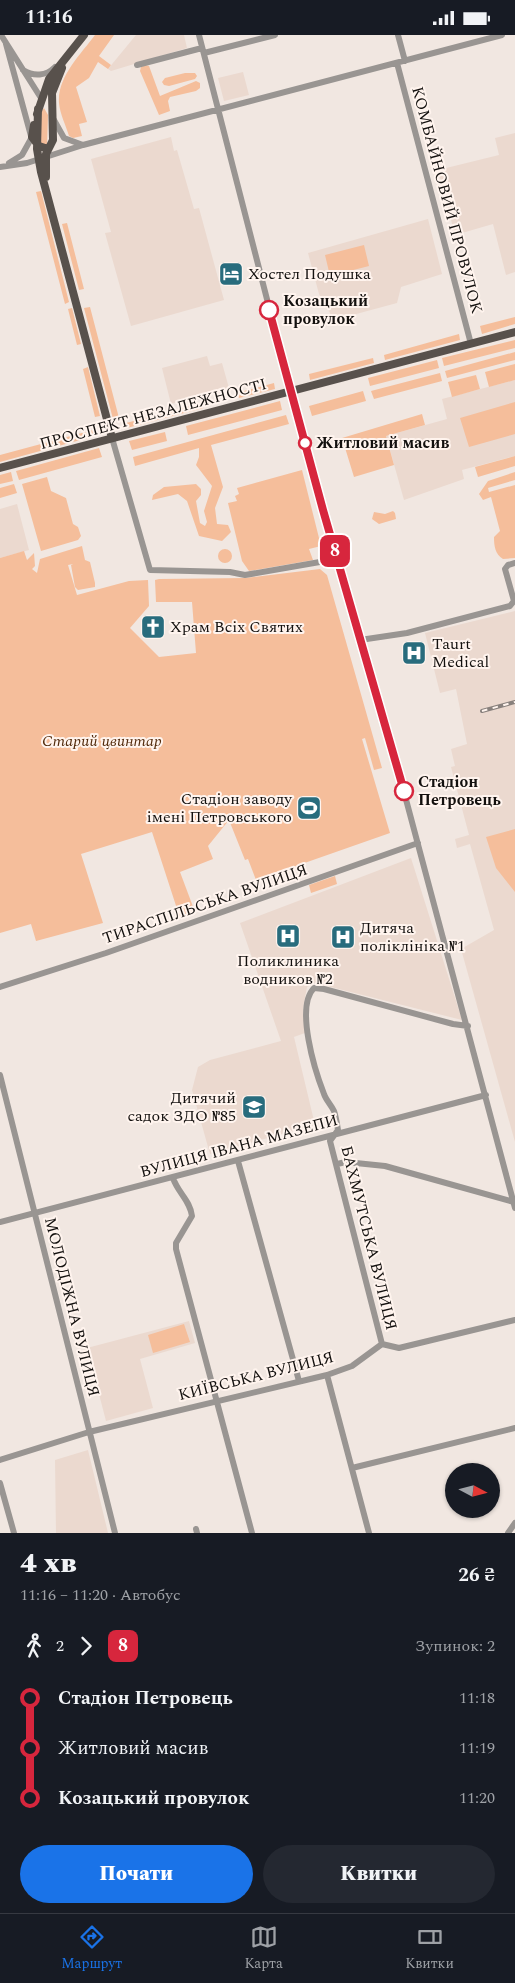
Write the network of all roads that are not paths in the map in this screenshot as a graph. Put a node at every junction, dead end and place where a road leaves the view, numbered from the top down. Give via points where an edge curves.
1 (1, 35) edge
2 (84, 35) edge
3 (199, 35) edge
4 (275, 35) edge
5 (398, 35) edge
6 (502, 35) edge
7 (6, 44) junction
8 (72, 51) junction
9 (203, 51) junction
10 (405, 61) junction
11 (397, 63) junction
12 (137, 65) dead end
13 (21, 69) junction
14 (41, 98) junction
15 (38, 109) junction
16 (49, 109) junction
17 (218, 110) junction
18 (32, 137) junction
19 (37, 144) junction
20 (83, 145) junction
21 (44, 160) junction
22 (16, 162) junction
23 (27, 163) junction
24 (2, 166) edge
25 (515, 332) edge
26 (471, 344) junction
27 (291, 392) junction
28 (112, 438) junction
29 (0, 468) edge
30 (337, 559) junction
31 (515, 563) edge
32 (360, 640) junction
33 (418, 843) junction
34 (0, 987) edge
35 (468, 1026) junction
36 (0, 1075) edge
37 (2, 1088) edge
38 (486, 1095) junction
39 (335, 1135) junction
40 (238, 1161) junction
41 (337, 1164) junction
42 (173, 1178) junction
43 (514, 1205) edge
44 (35, 1212) junction
45 (0, 1222) edge
46 (515, 1320) edge
47 (382, 1344) junction
48 (327, 1375) junction
49 (299, 1381) junction
50 (216, 1401) junction
51 (515, 1428) edge
52 (89, 1432) junction
53 (0, 1460) edge
54 (352, 1468) junction
55 (0, 1483) edge
56 (515, 1523) edge
57 (14, 1533) edge
58 (115, 1533) edge
59 (252, 1533) edge
60 (369, 1533) edge
61 (508, 1533) edge

1 - 7 street
2 - 8 main road
3 - 9 street
4 - 9 street
5 - 10 street
6 - 10 street
7 - 13 street
7 - 18 street
8 - 13 street via 45,74
8 - 14 main road via 49,79
8 - 16 main road via 55,81
9 - 12 street
9 - 17 street
10 - 11 street
11 - 17 street
11 - 26 street, КОМБАЙНОВИЙ ПРОВУЛОК
13 - 14 street
14 - 15 main road
14 - 16 main road
15 - 16 main road via 41,106
15 - 18 main road
15 - 19 main road
16 - 20 street via 64,139
16 - 21 main road via 53,140
17 - 20 street
17 - 27 street
18 - 19 main road
18 - 21 street
18 - 22 street
19 - 21 main road
20 - 21 street
21 - 22 street
21 - 23 street
21 - 23 street via 34,165
21 - 28 main road via 45,182
22 - 23 street
22 - 24 street
25 - 26 main road, ПРОСПЕКТ НЕЗАЛЕЖНОСТІ
26 - 27 main road, ПРОСПЕКТ НЕЗАЛЕЖНОСТІ
27 - 28 main road, ПРОСПЕКТ НЕЗАЛЕЖНОСТІ
27 - 30 street
28 - 29 main road, ПРОСПЕКТ НЕЗАЛЕЖНОСТІ
28 - 30 street via 150,570 245,575
30 - 32 street
31 - 32 street via 506,569 514,601 510,606 422,629
32 - 33 street
33 - 34 street, ТИРАСПІЛЬСЬКА ВУЛИЦЯ
33 - 35 street
35 - 38 street
35 - 39 street, БАХМУТСЬКА ВУЛИЦЯ via 314,988 306,1009 308,1034 324,1095 334,1112 338,1130
36 - 37 street, МОЛОДІЖНА ВУЛИЦЯ
37 - 44 street, МОЛОДІЖНА ВУЛИЦЯ
38 - 39 street, ВУЛИЦЯ ІВАНА МАЗЕПИ
38 - 43 street
39 - 40 street, ВУЛИЦЯ ІВАНА МАЗЕПИ
39 - 41 street, БАХМУТСЬКА ВУЛИЦЯ via 330,1141
40 - 42 street, ВУЛИЦЯ ІВАНА МАЗЕПИ
40 - 49 street
41 - 43 street via 385,1166
41 - 47 street, БАХМУТСЬКА ВУЛИЦЯ
42 - 44 street, ВУЛИЦЯ ІВАНА МАЗЕПИ
42 - 50 street via 179,1194 191,1209 191,1221 176,1243 176,1249
44 - 45 street, ВУЛИЦЯ ІВАНА МАЗЕПИ
44 - 52 street, МОЛОДІЖНА ВУЛИЦЯ
46 - 47 street via 398,1348
47 - 48 street, КИЇВСЬКА ВУЛИЦЯ via 352,1366
48 - 49 street, КИЇВСЬКА ВУЛИЦЯ
48 - 54 street
49 - 50 street, КИЇВСЬКА ВУЛИЦЯ
50 - 52 street, КИЇВСЬКА ВУЛИЦЯ
50 - 59 street
51 - 54 street
52 - 53 street, КИЇВСЬКА ВУЛИЦЯ
52 - 58 street, МОЛОДІЖНА ВУЛИЦЯ
54 - 60 street
55 - 57 street
56 - 61 street

